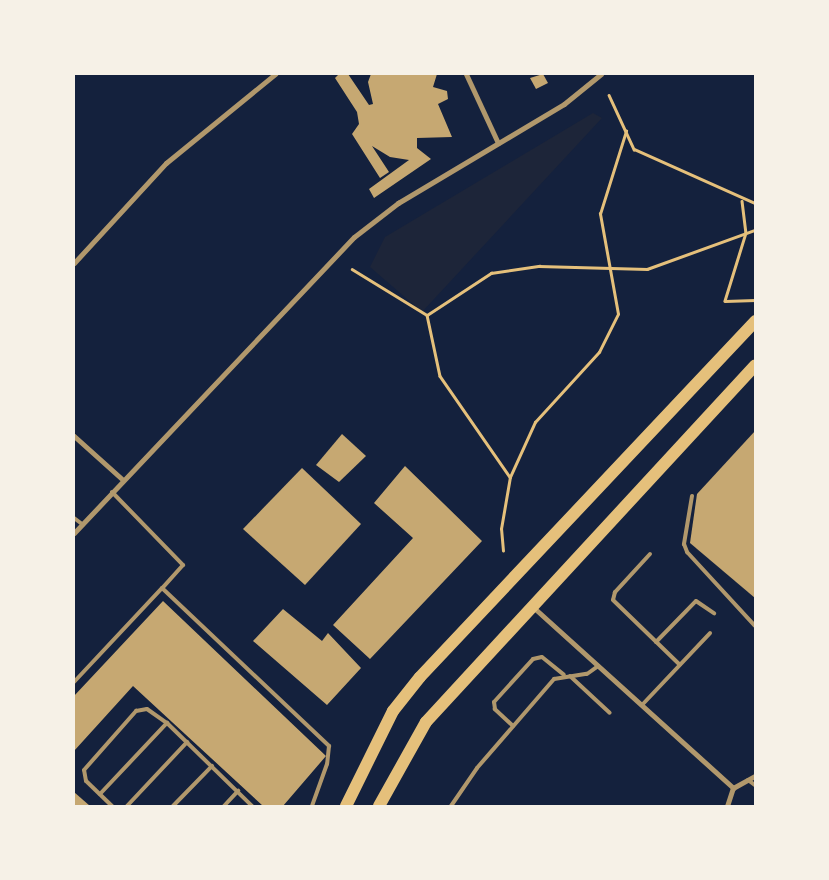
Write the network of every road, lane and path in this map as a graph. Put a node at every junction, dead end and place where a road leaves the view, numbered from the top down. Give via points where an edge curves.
1 (275, 74) edge
2 (466, 74) edge
3 (601, 74) edge
4 (609, 94) dead end
5 (626, 131) junction
6 (498, 143) junction
7 (742, 201) junction
8 (755, 203) edge
9 (755, 230) edge
10 (746, 234) junction
11 (74, 263) edge
12 (611, 265) junction
13 (352, 269) dead end
14 (755, 300) edge
15 (427, 315) junction
16 (755, 321) edge
17 (755, 366) edge
18 (74, 436) edge
19 (510, 477) junction
20 (122, 480) junction
21 (112, 492) junction
22 (692, 496) dead end
23 (74, 518) edge
24 (82, 524) junction
25 (74, 533) edge
26 (504, 551) dead end
27 (650, 554) dead end
28 (162, 588) junction
29 (532, 606) junction
30 (714, 613) dead end
31 (755, 626) edge
32 (710, 633) dead end
33 (656, 642) junction
34 (680, 665) junction
35 (598, 666) junction
36 (564, 675) junction
37 (570, 676) junction
38 (74, 682) edge
39 (642, 705) junction
40 (610, 713) dead end
41 (167, 723) junction
42 (513, 726) junction
43 (187, 742) junction
44 (212, 766) junction
45 (755, 776) edge
46 (748, 780) junction
47 (755, 785) edge
48 (733, 788) junction
49 (238, 791) junction
50 (100, 794) junction
51 (112, 806) edge
52 (127, 806) edge
53 (173, 806) edge
54 (224, 806) edge
55 (252, 806) edge
56 (312, 806) edge
57 (346, 806) edge
58 (379, 806) edge
59 (451, 806) edge
60 (727, 806) edge

1 - 11 street via 166,164
2 - 6 street
3 - 6 street via 564,104
4 - 5 path
5 - 7 path via 634,149
5 - 12 path via 600,214
6 - 20 street via 398,203 354,237
7 - 8 path
7 - 10 path
9 - 10 path
10 - 12 path via 647,269
10 - 14 path via 725,301
12 - 15 path via 539,266 491,273
12 - 19 path via 618,314 599,352 535,422
13 - 15 path
15 - 19 path via 440,376
16 - 57 main road via 420,677 394,712
17 - 29 main road
18 - 20 street
19 - 26 path via 501,529
20 - 21 street
21 - 24 street
21 - 28 lane via 183,565
22 - 31 lane via 684,544 686,552
23 - 24 lane
24 - 25 street
27 - 33 lane via 615,592 613,600
28 - 38 lane
28 - 56 lane via 328,746 328,764
29 - 35 street
29 - 58 main road via 426,722
30 - 33 lane via 696,600
32 - 34 lane
33 - 34 lane
34 - 39 lane
35 - 37 lane via 587,674
35 - 39 street
36 - 37 lane
36 - 42 lane via 554,679
36 - 42 lane via 542,657 533,658 494,702 495,709
37 - 40 lane
39 - 48 street
41 - 43 lane
41 - 50 lane
41 - 50 lane via 153,710 136,711 87,762 84,776
42 - 59 lane
43 - 44 lane
43 - 52 lane
44 - 49 lane
44 - 53 lane
45 - 46 street
46 - 47 lane
46 - 48 street
48 - 60 street
49 - 54 lane
49 - 55 lane
50 - 51 lane

